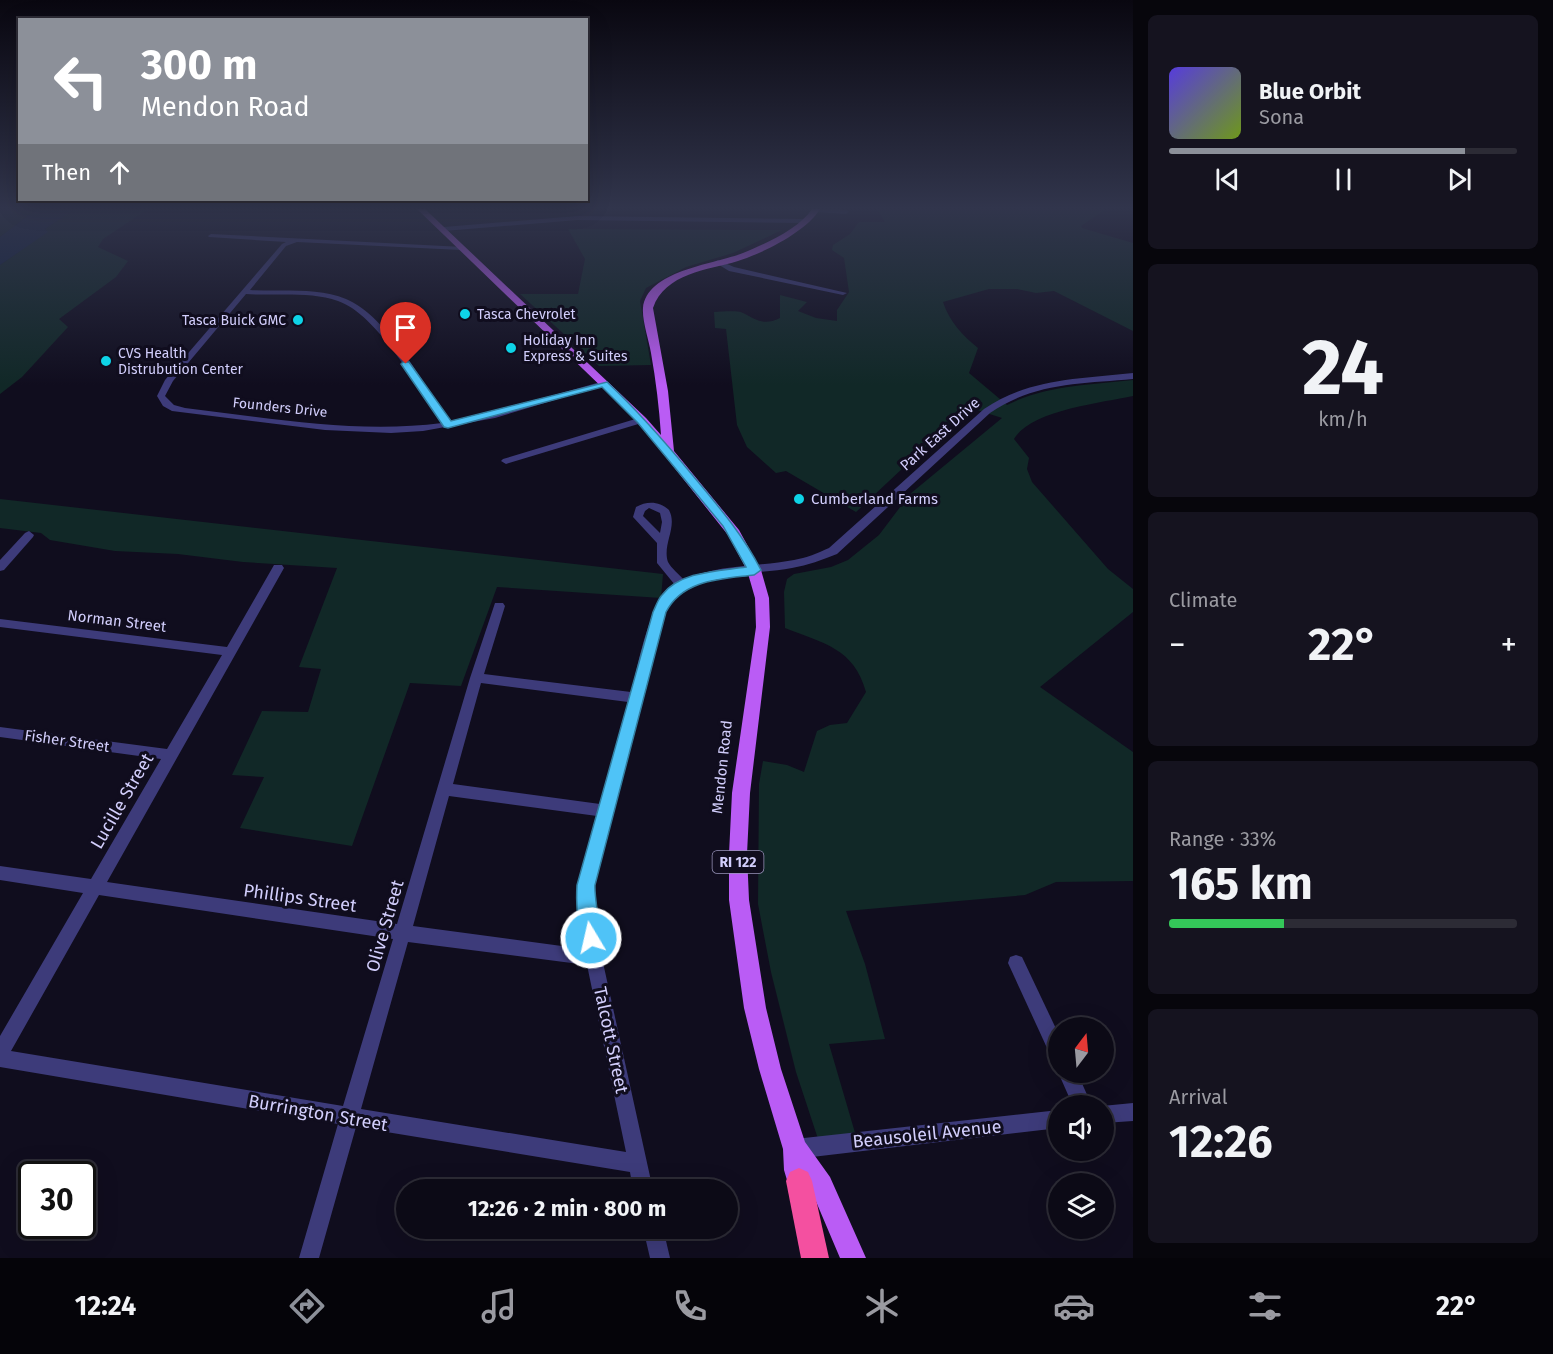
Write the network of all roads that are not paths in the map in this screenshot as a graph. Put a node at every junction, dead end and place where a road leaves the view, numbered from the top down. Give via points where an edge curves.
1 (264, 268) edge
2 (482, 268) edge
3 (703, 268) edge
4 (729, 268) edge
5 (243, 292) junction
6 (843, 293) dead end
7 (1133, 376) edge
8 (604, 384) junction
9 (663, 391) junction
10 (665, 414) junction
11 (639, 423) junction
12 (448, 425) junction
13 (668, 454) junction
14 (506, 461) dead end
15 (29, 535) dead end
16 (662, 542) dead end
17 (0, 567) edge
18 (278, 568) dead end
19 (754, 570) junction
20 (683, 586) junction
21 (499, 606) dead end
22 (0, 623) edge
23 (231, 652) junction
24 (476, 678) junction
25 (637, 698) junction
26 (0, 732) edge
27 (170, 755) junction
28 (445, 789) junction
29 (606, 811) junction
30 (0, 873) edge
31 (95, 888) junction
32 (403, 933) junction
33 (594, 957) junction
34 (1016, 963) dead end
35 (1048, 1031) edge
36 (0, 1053) edge
37 (0, 1058) edge
38 (1133, 1112) edge
39 (1114, 1113) edge
40 (351, 1119) junction
41 (1048, 1120) edge
42 (795, 1149) junction
43 (637, 1163) junction
44 (641, 1179) edge
45 (799, 1181) junction
46 (656, 1239) edge
47 (309, 1258) edge
48 (660, 1258) edge
49 (815, 1258) edge
50 (826, 1258) edge
51 (853, 1258) edge

1 - 5 street, Founders Drive
2 - 8 main road, RI 122
3 - 9 main road via 671,280 648,302
4 - 6 street
5 - 12 street via 332,297 356,306 406,364
5 - 12 street, Founders Drive via 165,386 163,402 195,412 358,428
7 - 19 street, Park East Drive via 1045,385 1004,399 839,546 816,559
8 - 11 main road, RI 122
8 - 12 street, Founders Drive
9 - 10 main road
9 - 11 main road via 656,412
10 - 11 main road
10 - 13 main road
11 - 13 main road, Mendon Road / RI 122
11 - 14 street
13 - 19 main road, Mendon Road / RI 122 via 734,533
15 - 17 street
16 - 20 street via 663,563
18 - 23 street, Lucille Street
19 - 20 street, Talcott Street via 699,578
19 - 42 main road, Mendon Road / RI 122 via 762,598 763,627 740,802 739,900 755,1008
20 - 25 street, Talcott Street via 667,597 659,612
21 - 24 street, Olive Street
22 - 23 street, Norman Street
23 - 27 street, Lucille Street
24 - 25 street
24 - 28 street, Olive Street
25 - 29 street, Talcott Street
26 - 27 street, Fisher Street
27 - 31 street, Lucille Street
28 - 29 street
28 - 32 street, Olive Street
29 - 33 street, Talcott Street via 586,885
30 - 31 street, Phillips Street
31 - 32 street, Phillips Street
31 - 36 street, Lucille Street
32 - 33 street, Phillips Street
32 - 40 street, Olive Street
33 - 43 street, Talcott Street
34 - 35 street
37 - 40 street, Burrington Street
38 - 39 street
40 - 43 street, Burrington Street
40 - 47 street, Olive Street
41 - 42 street, Beausoleil Avenue
42 - 45 main road, Mendon Road / RI 122
42 - 51 main road, Mendon Road / RI 122 via 818,1179
43 - 44 street, Talcott Street
45 - 49 highway
45 - 50 main road, Mendon Road / RI 122
46 - 48 street

